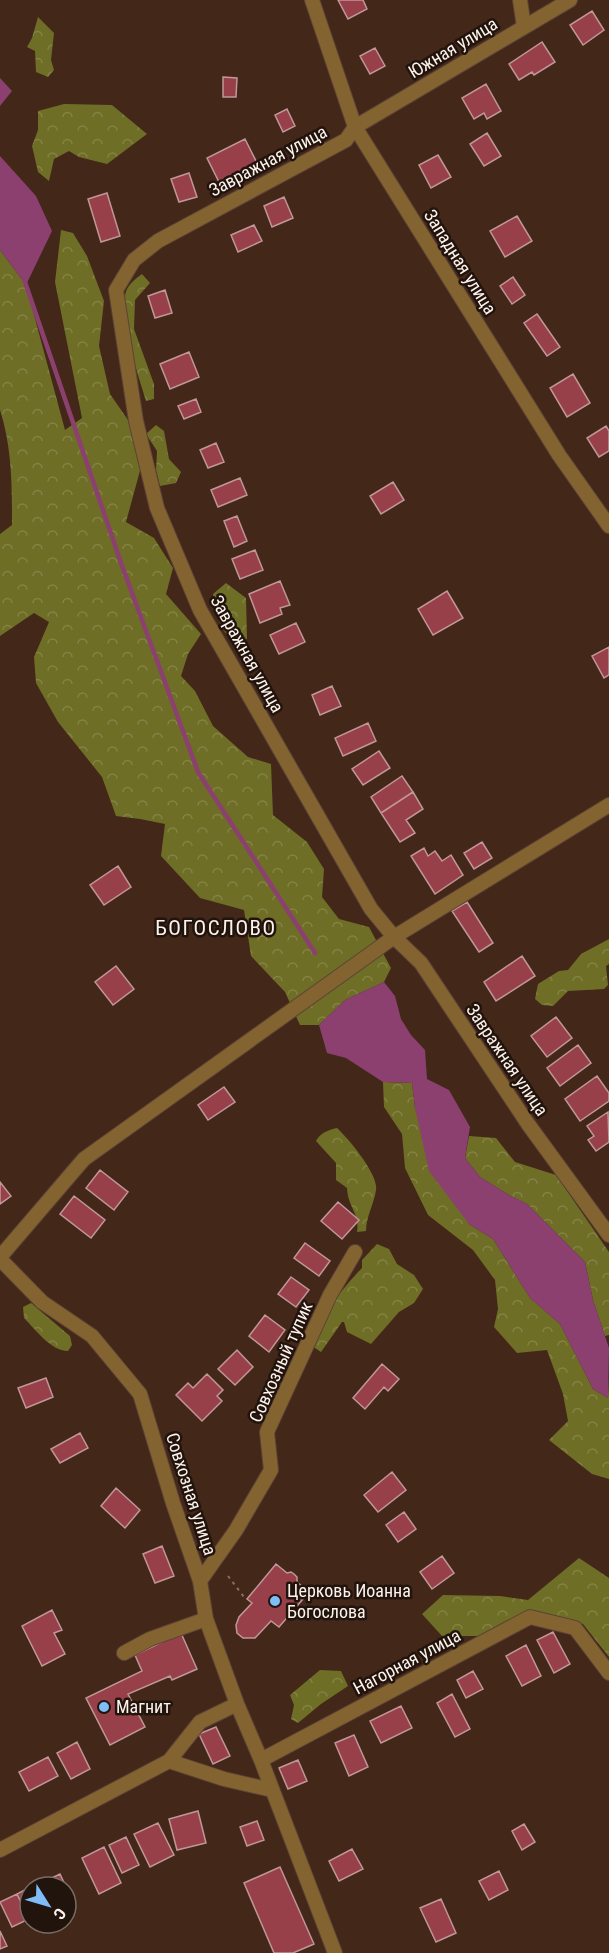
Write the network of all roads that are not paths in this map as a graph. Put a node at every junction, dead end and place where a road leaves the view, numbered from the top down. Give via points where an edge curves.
1 (312, 0) edge
2 (520, 0) edge
3 (570, 0) edge
4 (524, 27) junction
5 (355, 127) junction
6 (609, 526) edge
7 (609, 806) edge
8 (394, 937) junction
9 (609, 1235) edge
10 (355, 1252) dead end
11 (0, 1258) edge
12 (200, 1581) junction
13 (206, 1619) junction
14 (124, 1653) dead end
15 (609, 1673) edge
16 (237, 1704) junction
17 (261, 1760) junction
18 (169, 1761) junction
19 (272, 1790) junction
20 (0, 1850) edge
21 (335, 1953) edge

1 - 5 street, Западная улица
2 - 4 street
3 - 4 street, Южная улица
4 - 5 street, Южная улица
5 - 6 street, Западная улица via 559,455
5 - 8 street, Завражная улица via 346,140 158,241 134,260 116,290 136,421 157,508 200,610 371,909
7 - 8 street
8 - 9 street, Завражная улица via 421,963 528,1124
8 - 11 street via 84,1159
10 - 12 street, Совхозный тупик via 330,1296 267,1432 271,1470
11 - 12 street, Совхозная улица via 42,1302 92,1336 140,1394
12 - 13 street, Совхозная улица
13 - 14 street
13 - 16 street, Совхозная улица
15 - 17 street, Нагорная улица via 575,1628 530,1617
16 - 17 street, Совхозная улица
16 - 18 street via 200,1722
17 - 19 street, Совхозная улица
18 - 19 street
18 - 20 street
19 - 21 street, Совхозная улица

